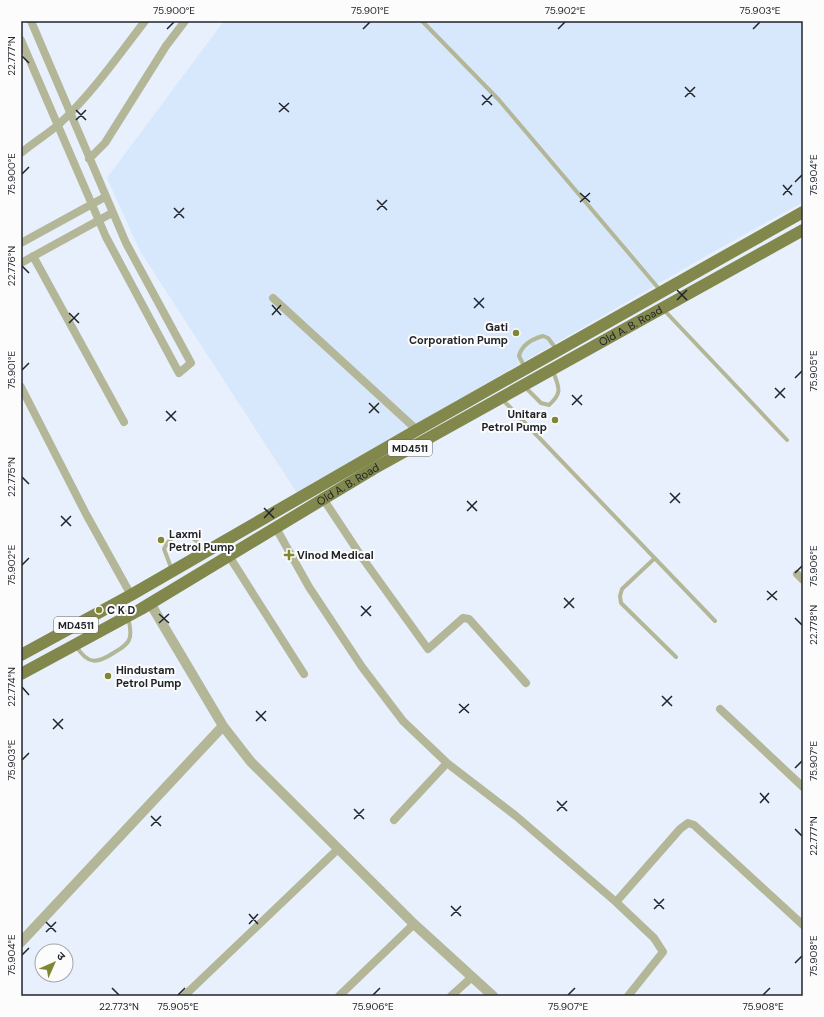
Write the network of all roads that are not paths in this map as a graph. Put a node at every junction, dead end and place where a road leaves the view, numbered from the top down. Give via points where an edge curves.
1 (31, 21) edge
2 (145, 21) edge
3 (185, 21) edge
4 (422, 21) edge
5 (21, 40) edge
6 (70, 112) junction
7 (58, 125) junction
8 (21, 153) edge
9 (89, 159) junction
10 (105, 197) junction
11 (91, 204) junction
12 (803, 212) edge
13 (112, 213) junction
14 (98, 220) junction
15 (803, 230) edge
16 (21, 243) edge
17 (33, 256) junction
18 (21, 263) edge
19 (662, 292) junction
20 (273, 298) dead end
21 (661, 308) junction
22 (558, 350) junction
23 (525, 368) junction
24 (552, 369) junction
25 (524, 385) junction
26 (21, 387) edge
27 (501, 398) junction
28 (124, 422) dead end
29 (416, 430) junction
30 (787, 440) dead end
31 (324, 500) junction
32 (276, 528) junction
33 (204, 552) junction
34 (229, 556) junction
35 (655, 558) junction
36 (172, 571) junction
37 (797, 574) dead end
38 (803, 580) edge
39 (130, 594) junction
40 (150, 603) junction
41 (127, 616) junction
42 (715, 621) dead end
43 (75, 645) junction
44 (21, 655) edge
45 (676, 657) dead end
46 (21, 674) edge
47 (304, 674) dead end
48 (526, 683) dead end
49 (720, 708) dead end
50 (223, 726) junction
51 (447, 763) junction
52 (803, 787) edge
53 (394, 820) dead end
54 (338, 849) junction
55 (616, 902) junction
56 (414, 924) junction
57 (803, 926) edge
58 (21, 942) edge
59 (472, 977) junction
60 (184, 996) edge
61 (339, 996) edge
62 (451, 996) edge
63 (493, 996) edge
64 (628, 996) edge

1 - 6 street
2 - 6 street
3 - 9 street via 166,46 105,143
4 - 19 lane via 498,100
5 - 7 street
6 - 7 street
6 - 9 street
7 - 8 street
7 - 11 street
9 - 10 street
10 - 11 street
10 - 13 street
11 - 14 street
11 - 16 street
12 - 19 main road, Old A. B. Road / MD4511
13 - 14 street
13 - 14 street via 191,363 179,374
14 - 17 street
15 - 21 main road, Old A. B. Road / MD4511
17 - 18 street
17 - 28 street
19 - 22 main road, Old A. B. Road / MD4511
20 - 29 street
21 - 24 main road, Old A. B. Road / MD4511
21 - 30 lane
22 - 23 main road, Old A. B. Road / MD4511
22 - 23 lane via 548,338 536,338 520,351 519,356
23 - 29 main road, Old A. B. Road / MD4511
24 - 25 main road, Old A. B. Road / MD4511
24 - 25 lane via 559,390 558,396 548,404 541,403
25 - 27 main road, Old A. B. Road / MD4511
26 - 39 street
27 - 31 main road, Old A. B. Road / MD4511 via 373,469
27 - 35 lane
29 - 33 main road, Old A. B. Road / MD4511
31 - 32 main road, Old A. B. Road / MD4511
31 - 48 street via 428,649 463,618 469,619
32 - 34 main road, Old A. B. Road / MD4511
32 - 51 street via 309,588 389,705
33 - 36 main road, Old A. B. Road / MD4511
33 - 36 lane via 201,545 191,536 175,538 167,543 164,549
34 - 40 main road, Old A. B. Road / MD4511
34 - 47 street
35 - 42 lane
35 - 45 lane via 622,589 621,603
36 - 39 main road, Old A. B. Road / MD4511
37 - 38 street
39 - 44 main road, Old A. B. Road / MD4511
40 - 41 main road, Old A. B. Road / MD4511
40 - 50 street
41 - 43 main road, Old A. B. Road / MD4511
41 - 43 lane via 131,629 130,639 125,646 102,660 91,661 82,656
43 - 46 main road, Old A. B. Road / MD4511
49 - 52 street
50 - 54 street via 251,762
50 - 58 street
51 - 53 street
51 - 55 street via 516,816
54 - 56 street
54 - 60 street
55 - 57 street via 688,823 694,825
55 - 64 street via 654,938 663,952
56 - 59 street
56 - 61 street
59 - 62 street
59 - 63 street

